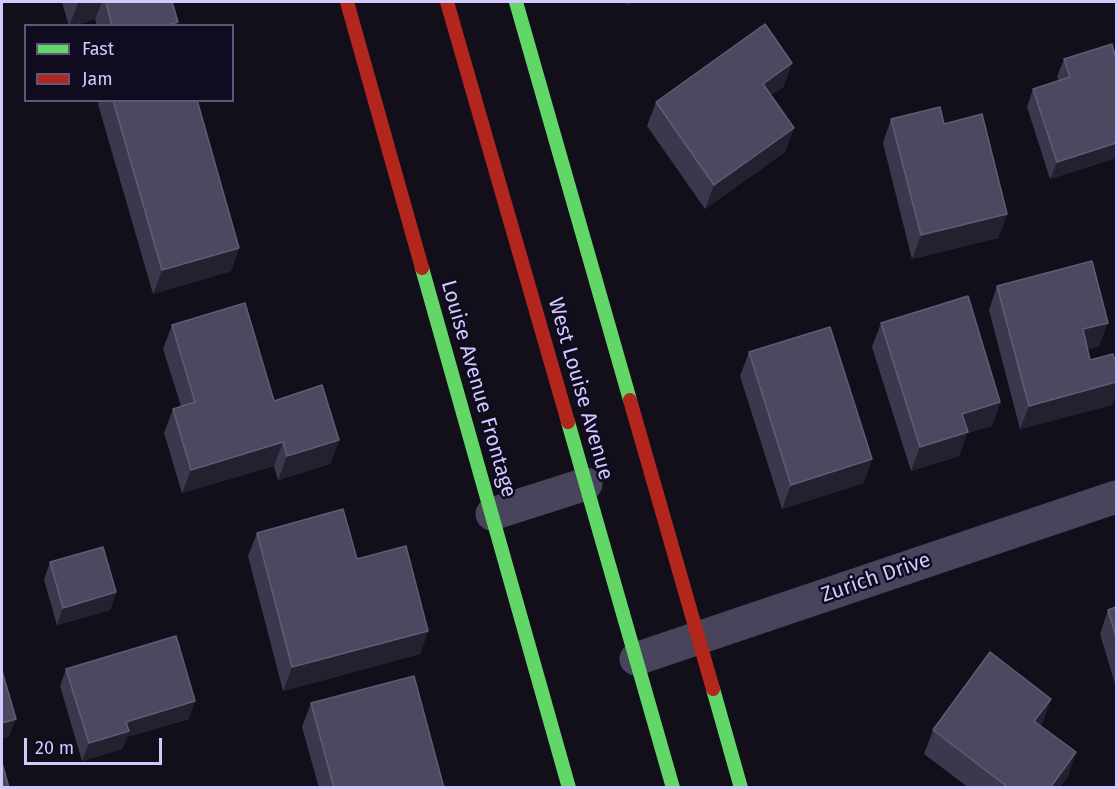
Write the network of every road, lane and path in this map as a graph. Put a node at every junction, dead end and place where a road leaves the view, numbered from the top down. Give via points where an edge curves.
1 (347, 2) edge
2 (447, 2) edge
3 (516, 2) edge
4 (586, 484) junction
5 (1116, 497) edge
6 (492, 514) junction
7 (699, 638) junction
8 (636, 659) junction
9 (569, 788) edge
10 (673, 788) edge
11 (741, 788) edge

1 - 6 main road, Louise Avenue Frontage
2 - 4 main road, West Louise Avenue
3 - 7 main road
4 - 6 street
4 - 8 main road, West Louise Avenue
5 - 7 street, Zurich Drive
6 - 9 main road, Louise Avenue Frontage
7 - 8 street, Zurich Drive
7 - 11 main road
8 - 10 main road, West Louise Avenue

